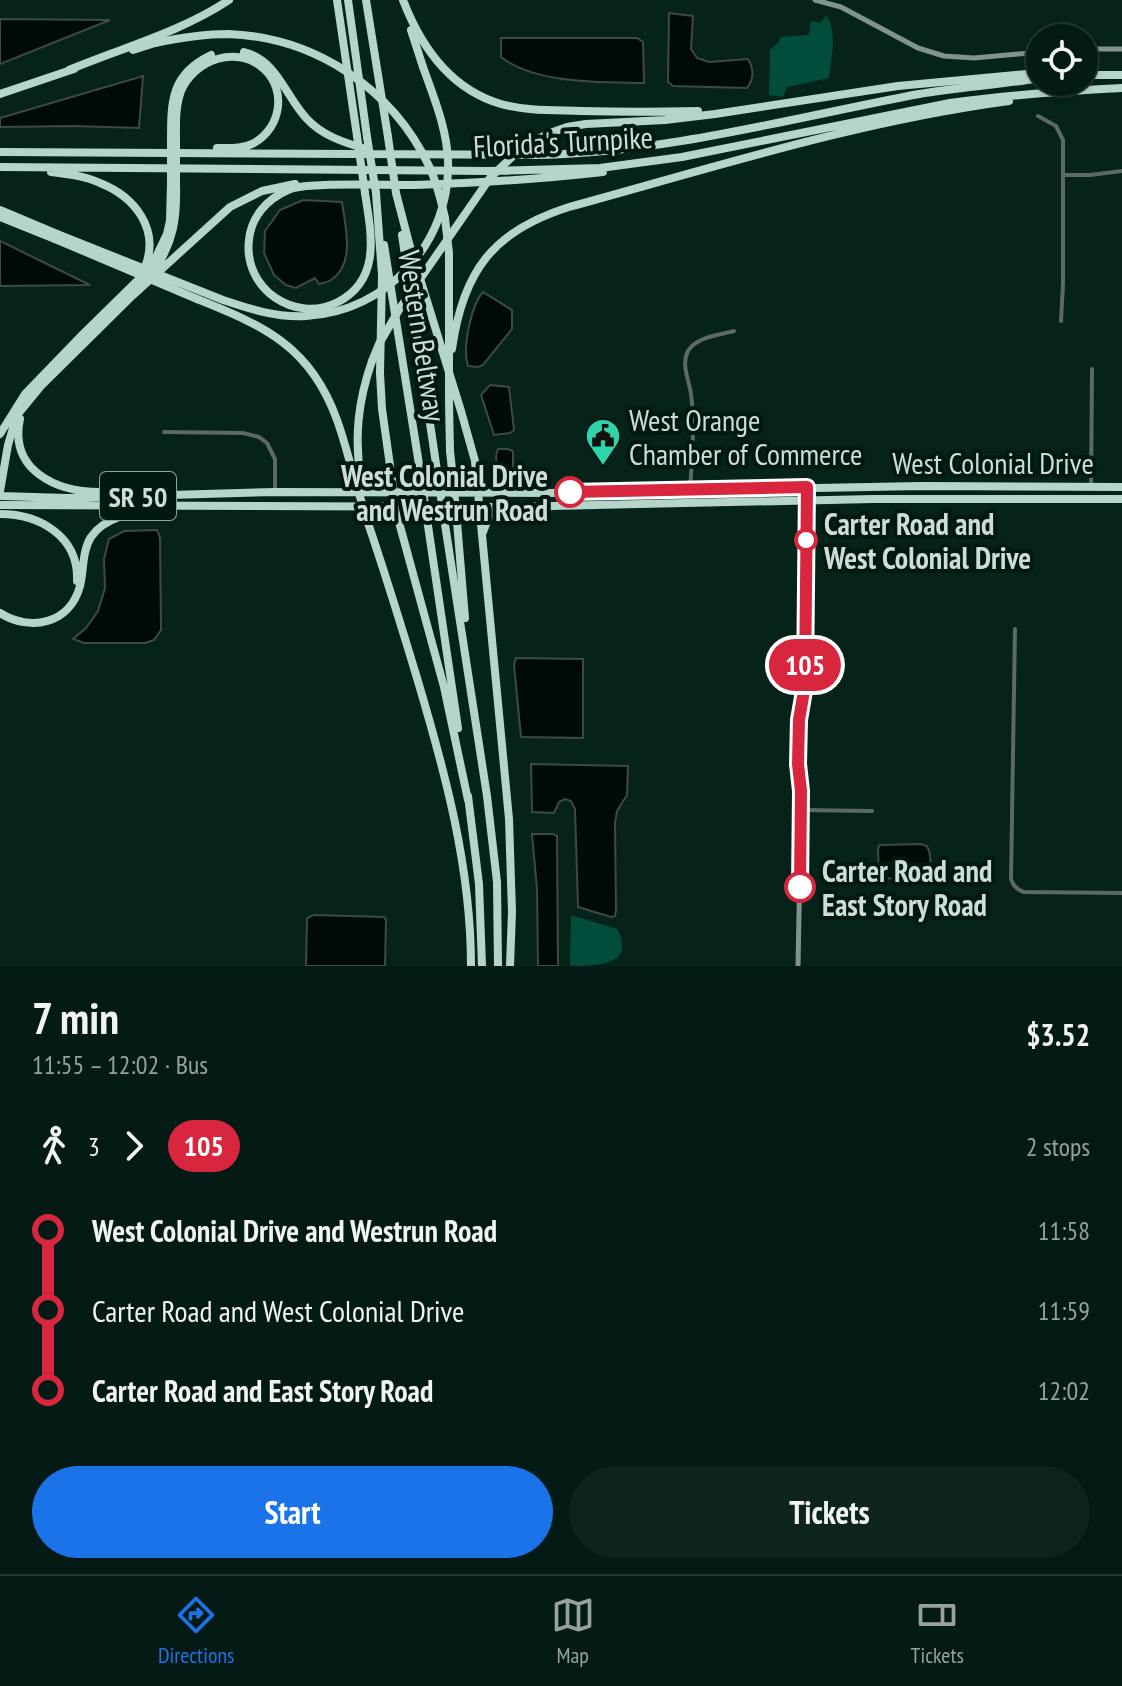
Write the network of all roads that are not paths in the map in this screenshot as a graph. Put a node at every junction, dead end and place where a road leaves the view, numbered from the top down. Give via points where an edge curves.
1 (229, 0) edge
2 (337, 0) edge
3 (348, 0) edge
4 (366, 0) edge
5 (402, 0) edge
6 (815, 0) edge
7 (156, 40) junction
8 (1098, 49) edge
9 (1122, 49) edge
10 (1026, 53) edge
11 (1026, 74) edge
12 (1098, 75) edge
13 (1122, 75) edge
14 (1026, 78) edge
15 (1122, 88) edge
16 (1098, 89) edge
17 (0, 94) edge
18 (1026, 94) edge
19 (1035, 96) edge
20 (779, 104) junction
21 (1038, 116) dead end
22 (362, 137) junction
23 (174, 140) junction
24 (0, 152) edge
25 (154, 153) junction
26 (383, 154) junction
27 (682, 157) junction
28 (0, 167) edge
29 (27, 168) junction
30 (1122, 171) edge
31 (1063, 175) junction
32 (174, 183) junction
33 (344, 184) junction
34 (376, 193) junction
35 (396, 193) junction
36 (0, 210) edge
37 (0, 217) edge
38 (56, 236) junction
39 (133, 284) junction
40 (132, 296) junction
41 (1061, 321) dead end
42 (734, 331) dead end
43 (1092, 369) dead end
44 (449, 401) junction
45 (23, 408) junction
46 (12, 415) junction
47 (164, 432) dead end
48 (0, 434) edge
49 (0, 470) edge
50 (358, 480) junction
51 (988, 485) junction
52 (1047, 486) junction
53 (1091, 486) junction
54 (807, 487) junction
55 (1122, 487) edge
56 (719, 489) junction
57 (690, 490) junction
58 (0, 491) edge
59 (275, 492) junction
60 (478, 492) junction
61 (591, 492) junction
62 (312, 493) junction
63 (393, 493) junction
64 (196, 494) junction
65 (1015, 498) junction
66 (946, 499) junction
67 (1122, 499) edge
68 (807, 500) junction
69 (677, 502) junction
70 (689, 502) junction
71 (0, 505) edge
72 (554, 506) junction
73 (226, 507) junction
74 (395, 507) junction
75 (478, 507) junction
76 (503, 507) junction
77 (278, 508) junction
78 (0, 514) edge
79 (482, 537) junction
80 (0, 611) edge
81 (1015, 629) dead end
82 (465, 651) junction
83 (468, 800) junction
84 (801, 810) junction
85 (872, 811) dead end
86 (1122, 893) edge
87 (471, 966) edge
88 (482, 966) edge
89 (498, 966) edge
90 (510, 966) edge
91 (798, 966) edge

1 - 7 highway
2 - 22 highway
3 - 22 highway, Western Beltway
4 - 35 highway, Western Beltway, bridge
5 - 20 highway via 429,53 444,70 500,103 603,112 714,111
5 - 38 highway, bridge via 441,120 448,164 443,206 432,234 415,262 393,283 338,311 280,316 223,300
6 - 10 street via 944,56
7 - 17 highway
7 - 44 highway, bridge via 250,36 297,47 367,86 410,132 430,168 445,218
8 - 9 street
11 - 20 highway
12 - 13 highway
14 - 26 highway, Florida's Turnpike via 636,148 548,155
15 - 16 highway, Florida's Turnpike
18 - 27 highway, Florida's Turnpike via 916,109
19 - 44 highway, bridge via 851,129 548,213 518,228 486,256 460,305
20 - 50 highway, bridge via 567,127 503,164 379,344 357,418
21 - 31 street via 1060,129
22 - 33 highway, bridge via 371,251 366,272 343,299 324,307 299,308 279,301 263,287 250,262 249,240 257,216 269,201 292,188
22 - 34 highway, Western Beltway, bridge
23 - 25 highway via 178,98 201,66 239,57 257,63 272,79 278,108 258,141 240,148
23 - 26 highway via 171,105 184,74 209,55 240,52 270,67 319,130
23 - 32 highway, bridge
24 - 25 highway, Florida's Turnpike
25 - 26 highway, Florida's Turnpike
27 - 29 highway, Florida's Turnpike via 528,171
27 - 33 highway via 599,173 446,184
28 - 29 highway, Florida's Turnpike
29 - 39 highway via 103,184 138,211 150,244 145,267
30 - 31 street
31 - 41 street
32 - 39 highway via 167,234 155,259
32 - 40 highway via 175,223 168,248
33 - 40 highway via 282,186 236,203
34 - 63 highway via 382,409
34 - 83 highway, Western Beltway, bridge
35 - 60 highway via 469,439
35 - 82 highway, Western Beltway, bridge
36 - 38 highway
37 - 38 highway
38 - 50 highway, bridge via 279,339 300,356 325,393
39 - 46 highway via 25,394
40 - 45 highway
42 - 57 street via 702,339 687,353
43 - 53 street
44 - 82 highway, bridge
45 - 58 highway via 13,428
45 - 64 highway via 20,450 30,466 53,483 86,492
46 - 48 highway
46 - 49 highway
47 - 59 street via 259,437 275,459
50 - 87 highway, bridge via 447,782 465,876
51 - 52 highway, West Colonial Drive / SR 50
51 - 54 highway, West Colonial Drive / SR 50
51 - 66 highway via 980,493
52 - 53 highway, West Colonial Drive / SR 50
52 - 65 highway via 1021,491
53 - 55 highway, West Colonial Drive / SR 50
54 - 56 highway, West Colonial Drive / SR 50
54 - 68 street
56 - 57 highway, West Colonial Drive / SR 50
56 - 70 highway
57 - 61 highway, West Colonial Drive / SR 50
57 - 69 highway
58 - 64 highway, West Colonial Drive / SR 50 via 67,498
59 - 62 highway, West Colonial Drive / SR 50
59 - 64 highway, West Colonial Drive / SR 50
59 - 73 highway via 264,503
60 - 61 highway, West Colonial Drive / SR 50
60 - 63 highway, West Colonial Drive / SR 50
60 - 75 highway
61 - 72 highway via 560,499
62 - 63 highway, West Colonial Drive / SR 50
62 - 77 highway via 289,497
63 - 74 highway
65 - 66 highway, West Colonial Drive / SR 50
65 - 67 highway, West Colonial Drive / SR 50
66 - 68 highway, West Colonial Drive / SR 50
68 - 70 highway, West Colonial Drive / SR 50
68 - 84 street via 805,685 798,749
69 - 70 highway, West Colonial Drive / SR 50
69 - 72 highway, West Colonial Drive / SR 50
71 - 73 highway, West Colonial Drive / SR 50
72 - 76 highway, West Colonial Drive / SR 50
73 - 77 highway, West Colonial Drive / SR 50
73 - 80 highway via 114,518 90,540 77,594 67,610 32,624
74 - 75 highway, West Colonial Drive / SR 50
74 - 77 highway, West Colonial Drive / SR 50
74 - 83 highway via 444,687
75 - 76 highway, West Colonial Drive / SR 50
75 - 79 highway
76 - 79 highway via 489,516
78 - 80 highway via 23,515 50,528 68,546 77,572 71,598 50,617 23,619
79 - 90 highway via 509,819
81 - 86 street via 1012,884 1024,892
82 - 89 highway, Western Beltway via 497,882
83 - 88 highway, Western Beltway
84 - 85 street
84 - 91 street

